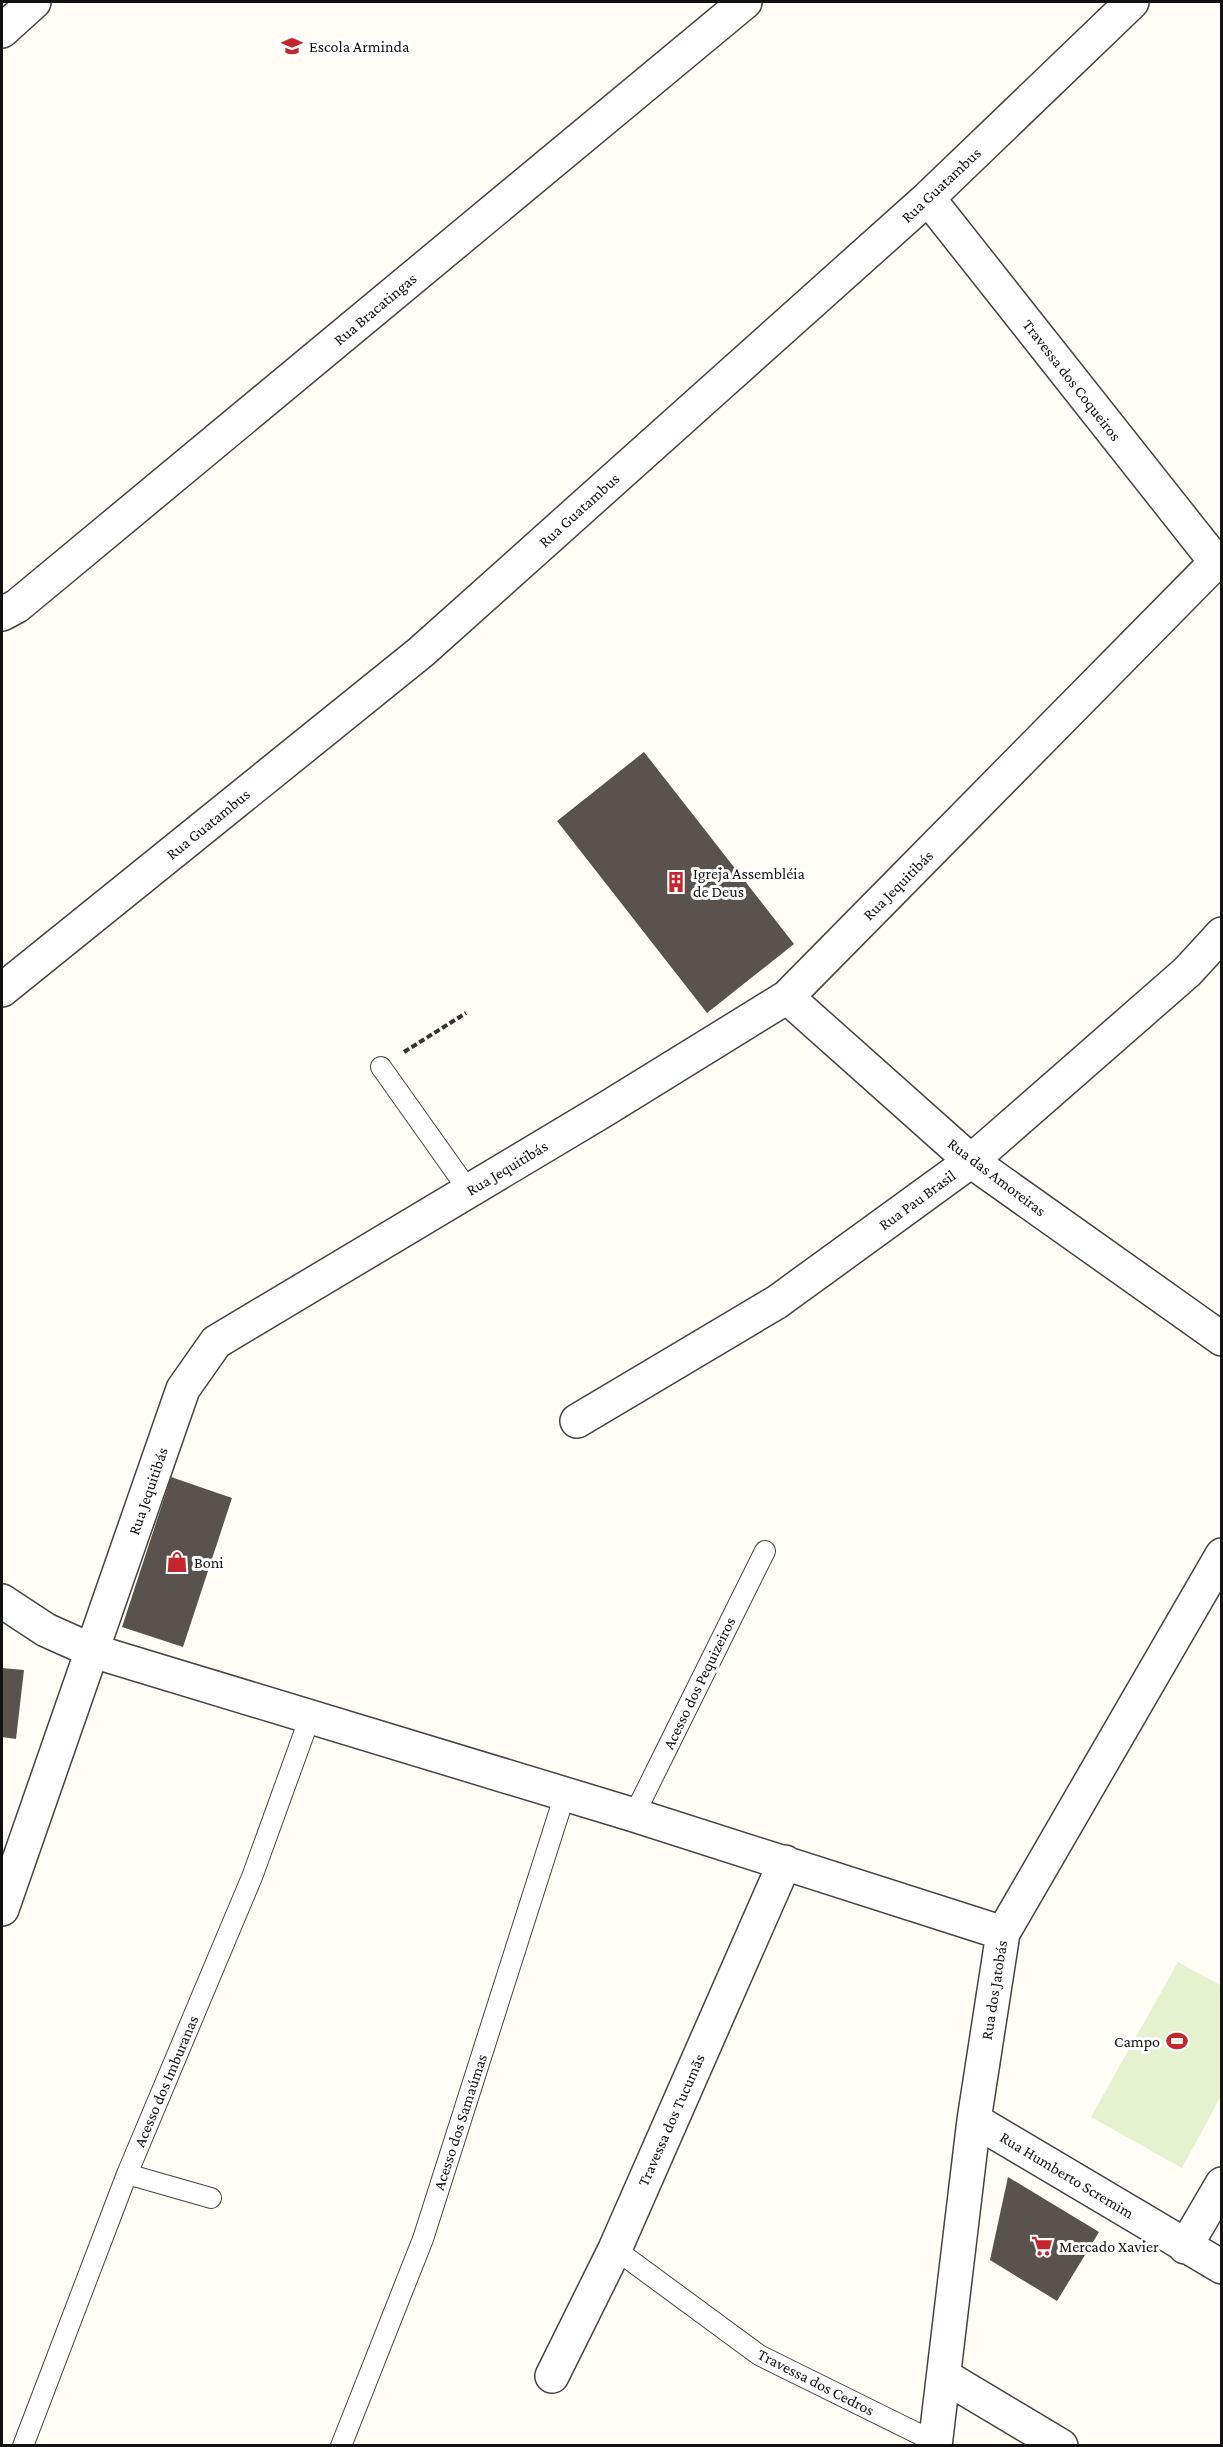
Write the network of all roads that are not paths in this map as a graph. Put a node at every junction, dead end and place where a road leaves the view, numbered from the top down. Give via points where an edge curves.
1 (33, 2) edge
2 (745, 2) edge
3 (1132, 2) edge
4 (2, 31) edge
5 (928, 198) junction
6 (1219, 559) edge
7 (2, 614) edge
8 (1221, 934) edge
9 (2, 990) edge
10 (787, 997) junction
11 (381, 1067) road end
12 (971, 1161) junction
13 (470, 1191) junction
14 (1221, 1339) edge
15 (577, 1421) dead end
16 (765, 1551) dead end
17 (1221, 1555) edge
18 (2, 1601) edge
19 (93, 1651) junction
20 (310, 1717) junction
21 (564, 1794) junction
22 (634, 1815) junction
23 (785, 1862) junction
24 (2, 1909) edge
25 (1003, 1933) junction
26 (974, 2120) junction
27 (127, 2174) junction
28 (1221, 2184) edge
29 (211, 2198) dead end
30 (1185, 2247) junction
31 (615, 2249) junction
32 (1221, 2268) edge
33 (552, 2376) dead end
34 (944, 2376) junction
35 (935, 2444) edge
36 (23, 2445) edge
37 (341, 2445) edge
38 (1061, 2445) edge

1 - 4 street
2 - 7 street, Rua Bracatingas via 17,606
3 - 5 street, Rua Guatambus
5 - 6 street, Travessa dos Coqueiros
5 - 9 street, Rua Guatambus via 421,652
6 - 10 street, Rua Jequitibás
8 - 12 street, Rua Pau Brasil via 1187,972
10 - 12 street, Rua das Amoreiras
10 - 13 street, Rua Jequitibás
11 - 13 lane
12 - 14 street, Rua das Amoreiras
12 - 15 street, Rua Pau Brasil via 777,1302
13 - 19 street, Rua Jequitibás via 216,1342 183,1389
16 - 22 lane, Acesso dos Pequizeiros
17 - 25 street, Rua dos Jatobás
18 - 19 street via 46,1630
19 - 20 street
19 - 24 street, Rua Jequitibás
20 - 21 street
20 - 27 lane, Acesso dos Imburanas via 252,1877
21 - 22 street
21 - 37 lane, Acesso dos Samaúmas via 423,2239
22 - 23 street
23 - 25 street
23 - 31 street, Travessa dos Tucumãs
25 - 26 street, Rua dos Jatobás
26 - 30 street, Rua Humberto Scremim
26 - 34 street, Rua dos Jatobás
27 - 29 lane
27 - 36 lane, Acesso dos Imburanas
28 - 30 street
30 - 32 street, Rua Humberto Scremim
31 - 33 street, Travessa dos Tucumãs
31 - 35 lane, Travessa dos Cedros via 759,2355
34 - 35 street, Rua dos Jatobás
34 - 38 street

